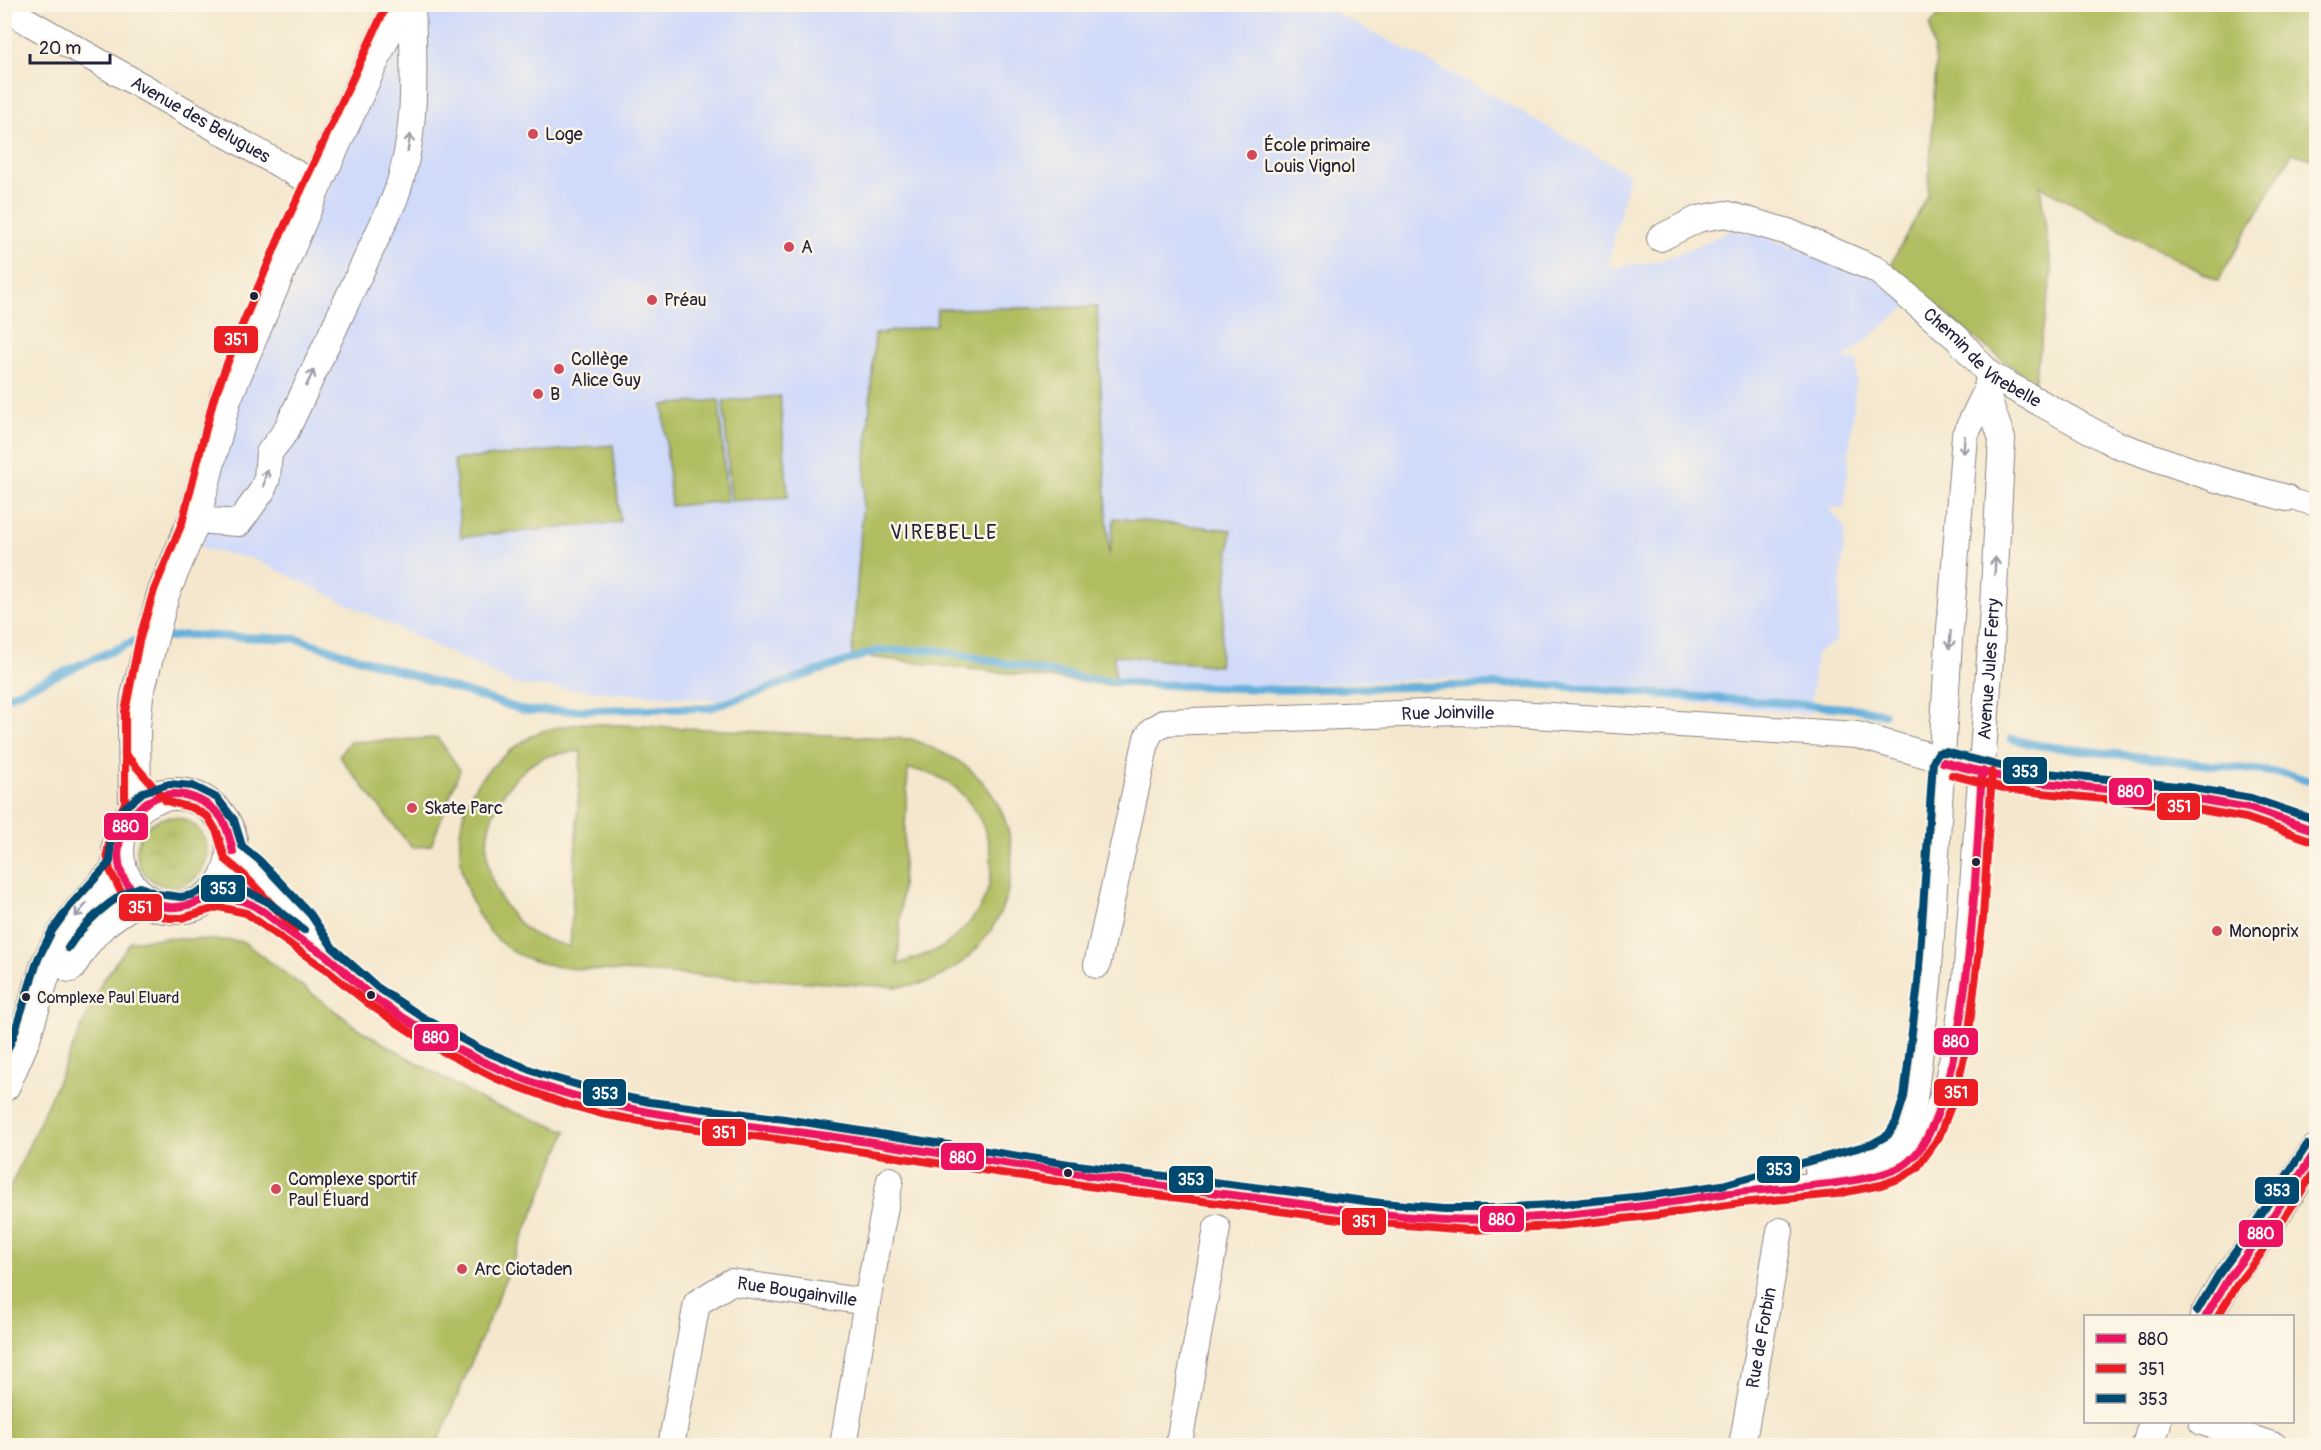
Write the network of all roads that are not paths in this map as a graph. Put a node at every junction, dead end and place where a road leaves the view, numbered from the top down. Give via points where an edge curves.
1 (380, 4) edge
2 (399, 4) edge
3 (412, 4) edge
4 (4, 8) edge
5 (302, 177) junction
6 (1660, 238) dead end
7 (1988, 383) junction
8 (2287, 498) joint
9 (2316, 506) edge
10 (194, 520) junction
11 (160, 604) junction
12 (135, 749) junction
13 (1943, 762) junction
14 (1982, 771) junction
15 (172, 794) junction
16 (135, 809) junction
17 (2316, 831) edge
18 (233, 852) junction
19 (120, 866) junction
20 (141, 897) junction
21 (209, 897) junction
22 (325, 955) junction
23 (1097, 965) dead end
24 (23, 1041) junction
25 (4, 1084) edge
26 (2316, 1151) edge
27 (890, 1180) dead end
28 (1740, 1192) junction
29 (1217, 1228) dead end
30 (1780, 1231) dead end
31 (867, 1302) junction
32 (2207, 1315) edge
33 (2155, 1423) edge
34 (2205, 1423) edge
35 (1183, 1445) edge
36 (671, 1446) edge
37 (843, 1446) edge
38 (1742, 1446) edge
39 (2148, 1446) edge
40 (2275, 1446) edge

1 - 5 street
2 - 10 street via 231,380
10 -> 3 street via 239,523 262,491 269,453 286,431 394,200 411,140
4 - 5 street, Avenue des Belugues
5 - 11 street via 212,396 177,518
6 - 7 street, Chemin de Virebelle via 1698,219 1726,214 1788,232 1877,270 1957,338
7 - 8 street, Chemin de Virebelle via 2115,444 2216,479
7 -> 13 street, Avenue Jules Ferry via 1965,435
14 -> 7 street, Avenue Jules Ferry via 2002,439
8 - 9 street, Chemin de Virebelle
10 - 11 street
11 - 12 street via 137,696
12 - 15 street
12 - 16 street
13 - 14 street, Rue Joinville
13 - 23 street, Rue Joinville via 1857,735 1518,714 1458,712 1165,722 1147,738
13 - 28 street, Avenue Jules Ferry via 1928,984 1914,1099 1906,1126 1895,1143 1876,1154
14 - 17 street, Rue Joinville via 2014,780 2186,796 2249,808
14 - 28 street, Avenue Jules Ferry via 1966,980 1957,1038 1947,1084 1921,1148 1890,1172 1815,1186
15 - 16 street via 152,798
15 - 18 street via 188,794 216,809 231,836
16 - 19 street via 120,835
18 - 21 street via 226,878
18 - 22 street, Avenue Jules Ferry via 303,922
19 - 20 street via 124,878
19 -> 24 street via 61,938 47,964
20 - 21 street via 153,904 181,908
20 - 24 street via 95,928
21 - 22 street, Avenue Jules Ferry via 243,901
22 - 28 street, Avenue Jules Ferry via 381,1001 477,1059 538,1084 648,1112 1068,1174 1444,1219 1553,1215
24 - 25 street
26 - 32 street
27 - 31 street, Rue Bougainville
29 - 35 street
30 - 38 street, Rue de Forbin
31 - 36 street, Rue Bougainville via 731,1282 697,1303
31 - 37 street, Rue Bougainville
33 - 39 street
34 - 40 street

